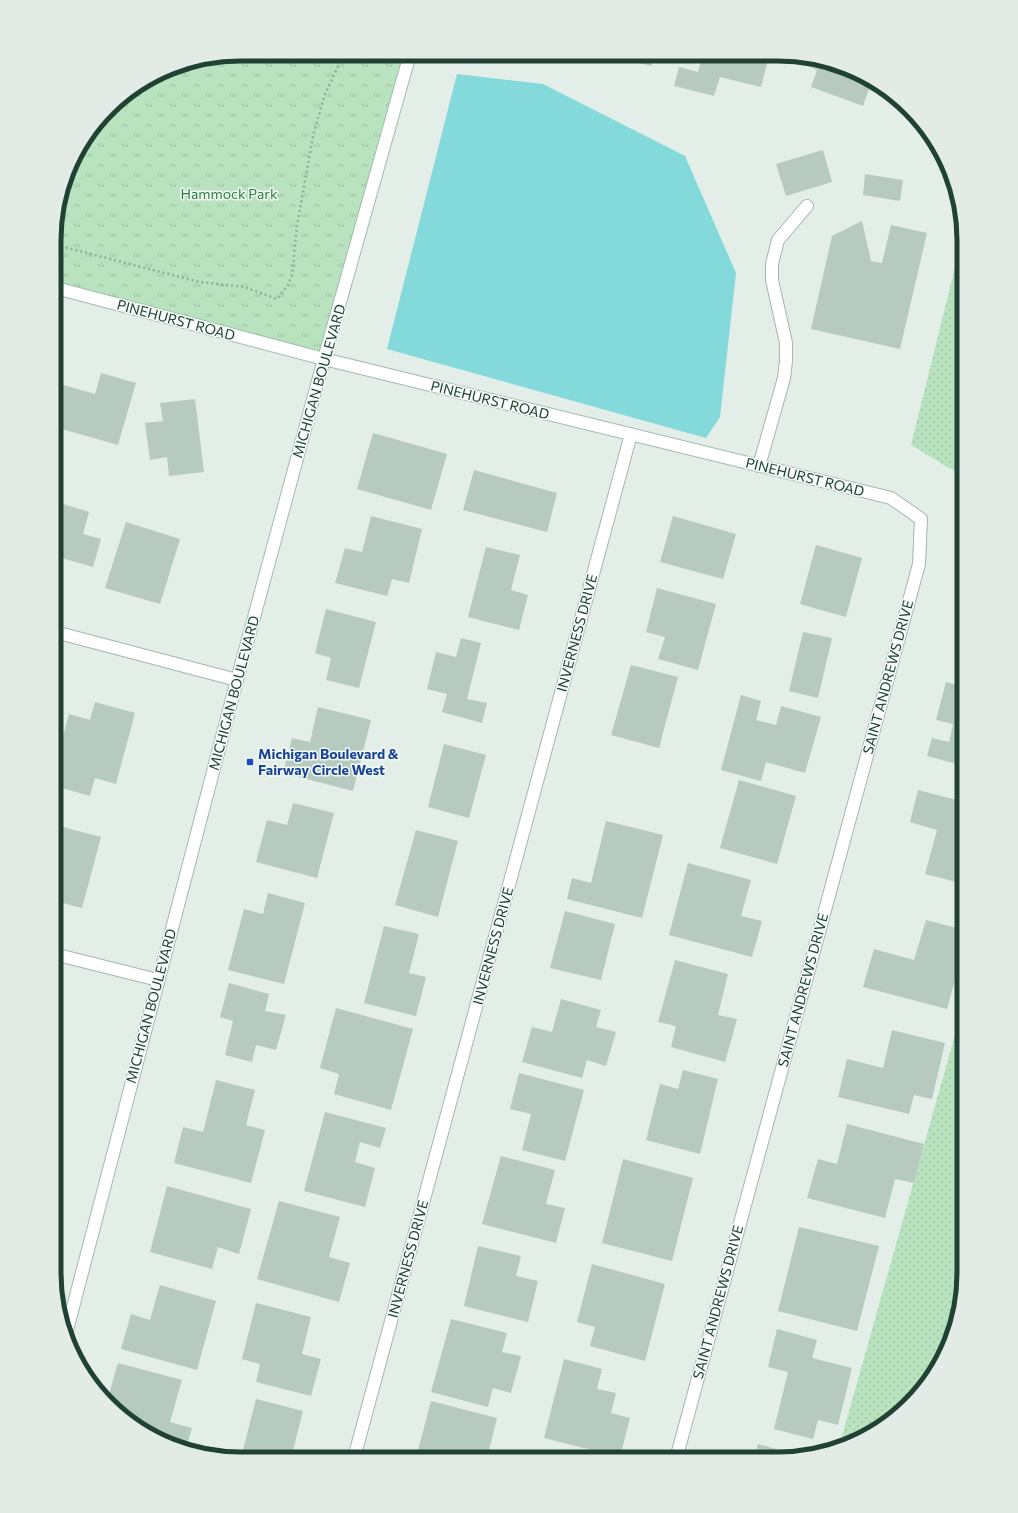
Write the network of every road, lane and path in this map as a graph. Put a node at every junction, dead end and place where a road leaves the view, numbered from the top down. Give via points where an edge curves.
1 (341, 61) edge
2 (408, 61) edge
3 (807, 206) dead end
4 (61, 246) edge
5 (61, 289) edge
6 (324, 359) junction
7 (631, 434) junction
8 (759, 466) junction
9 (921, 519) joint
10 (61, 634) edge
11 (237, 680) junction
12 (61, 956) edge
13 (158, 980) junction
14 (68, 1322) edge
15 (356, 1452) edge
16 (678, 1452) edge

1 - 4 path via 325,94 313,136 297,226 292,274 288,285 277,299 244,287 199,282
2 - 6 street, MICHIGAN BOULEVARD
3 - 8 street via 778,240 772,264 772,280 786,343 786,362 784,378
5 - 6 street, PINEHURST ROAD
6 - 7 street, PINEHURST ROAD
6 - 11 street, MICHIGAN BOULEVARD
7 - 8 street, PINEHURST ROAD
7 - 15 street, INVERNESS DRIVE
8 - 9 street, PINEHURST ROAD via 891,498
9 - 16 street, SAINT ANDREWS DRIVE via 919,564
10 - 11 street
11 - 13 street, MICHIGAN BOULEVARD
12 - 13 street
13 - 14 street, MICHIGAN BOULEVARD

